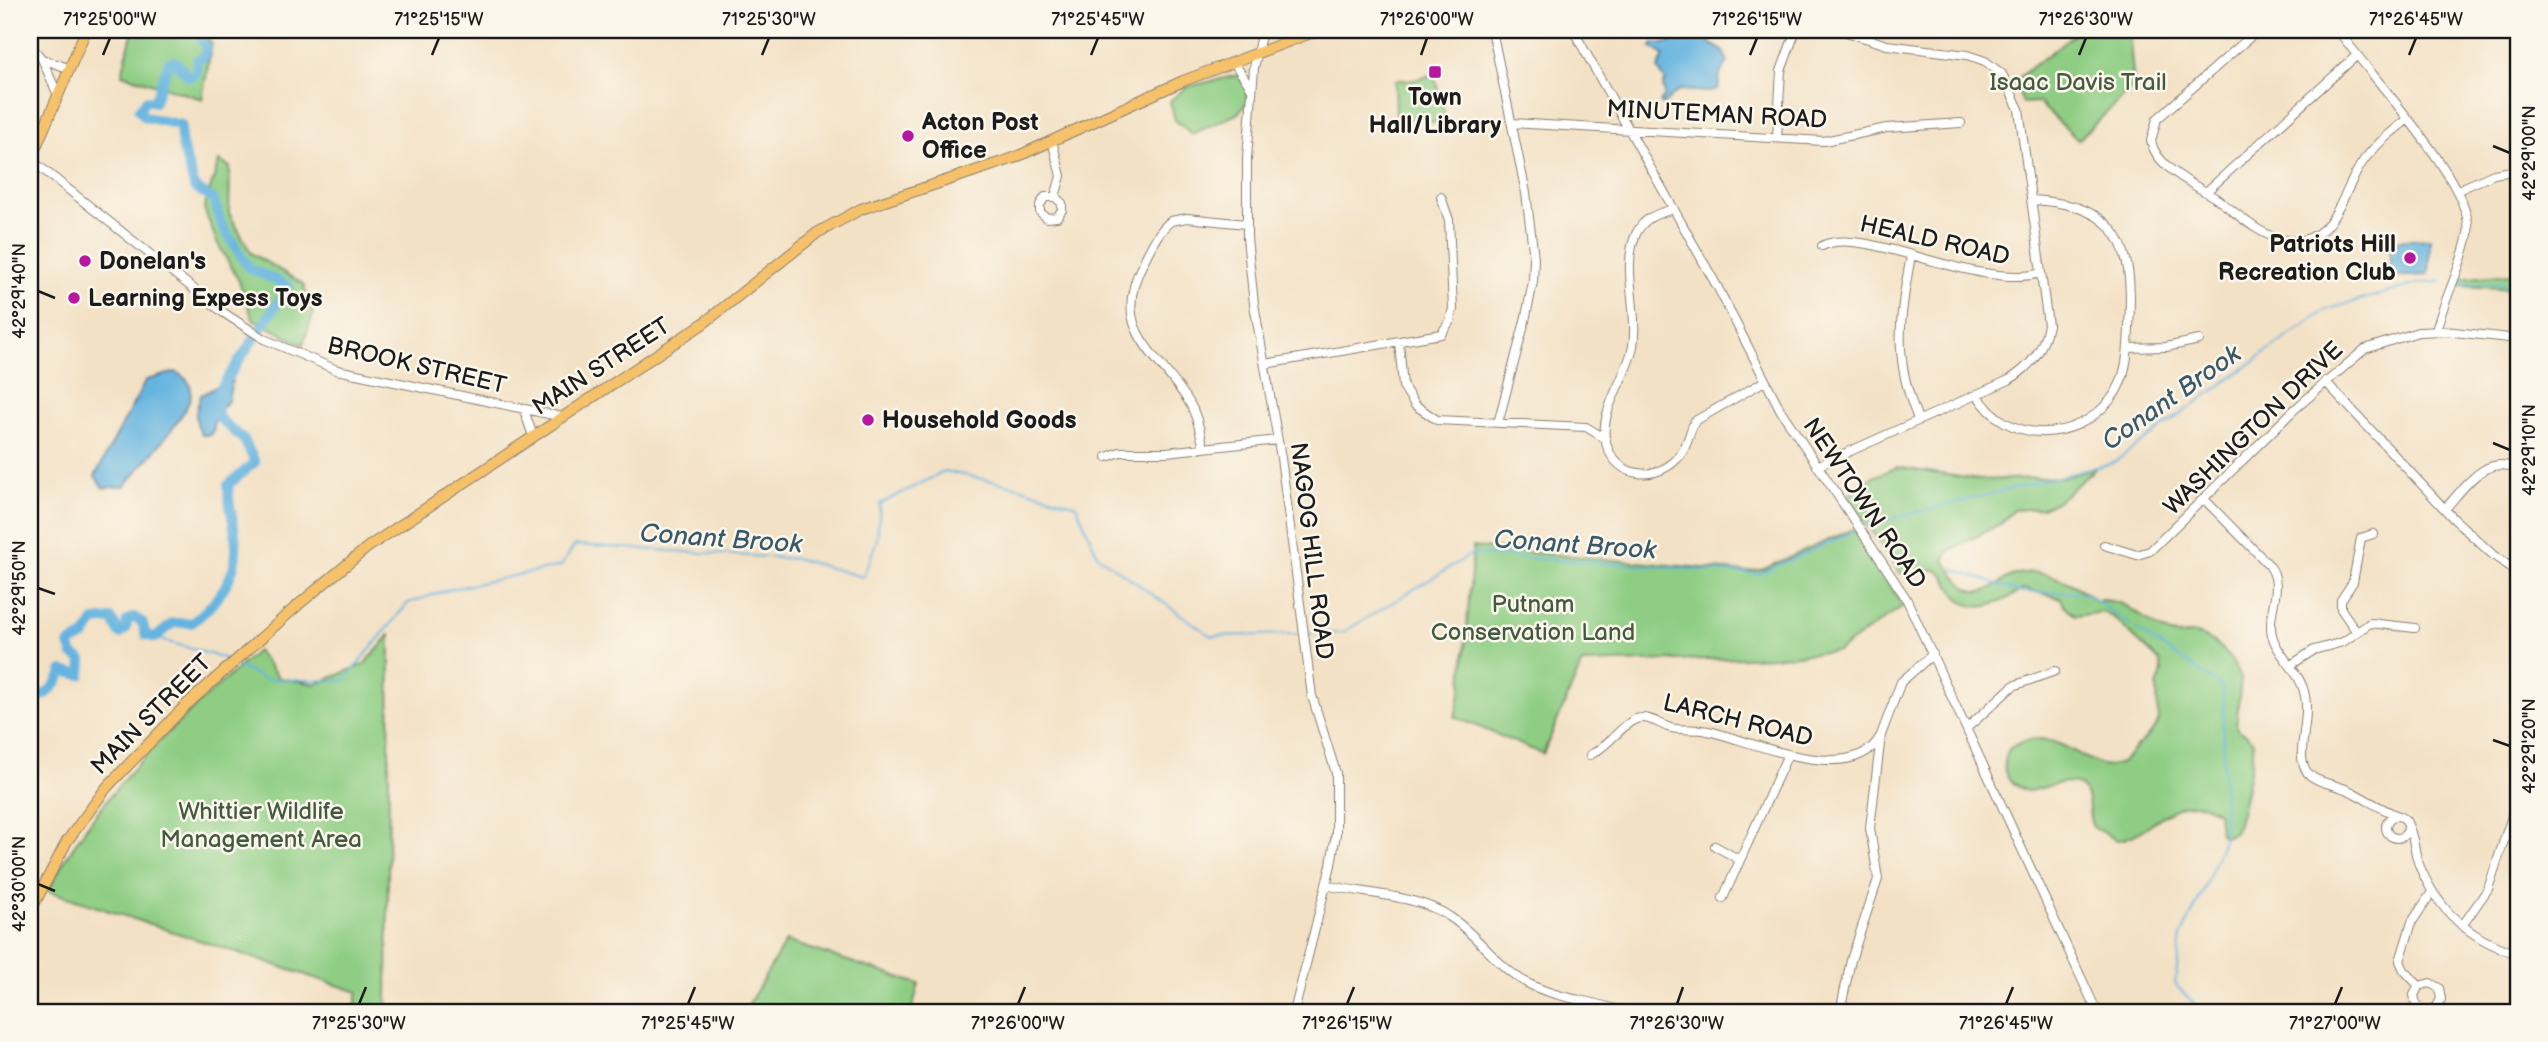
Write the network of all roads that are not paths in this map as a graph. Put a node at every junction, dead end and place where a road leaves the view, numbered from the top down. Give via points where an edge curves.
1 (86, 30) edge
2 (1262, 30) edge
3 (1319, 30) edge
4 (1492, 30) edge
5 (1573, 30) edge
6 (1796, 30) edge
7 (1840, 30) edge
8 (2258, 30) edge
9 (2338, 30) edge
10 (30, 45) edge
11 (1259, 54) junction
12 (2356, 56) junction
13 (42, 59) junction
14 (1234, 63) junction
15 (68, 68) junction
16 (1252, 89) junction
17 (57, 93) junction
18 (2407, 120) junction
19 (1512, 123) junction
20 (1961, 123) dead end
21 (1629, 130) junction
22 (1777, 138) junction
23 (1052, 141) junction
24 (30, 160) edge
25 (2518, 170) edge
26 (2458, 190) junction
27 (2206, 192) junction
28 (1055, 197) dead end
29 (1441, 197) dead end
30 (2031, 200) junction
31 (1674, 209) junction
32 (1246, 224) junction
33 (1822, 246) dead end
34 (1911, 256) junction
35 (2041, 273) junction
36 (2436, 331) junction
37 (2518, 339) edge
38 (2199, 340) dead end
39 (1399, 342) junction
40 (2128, 348) junction
41 (1265, 364) junction
42 (1765, 381) junction
43 (2325, 381) junction
44 (1978, 394) junction
45 (524, 410) junction
46 (563, 417) junction
47 (1918, 419) junction
48 (1498, 423) junction
49 (533, 436) junction
50 (1606, 439) junction
51 (1278, 440) junction
52 (1203, 448) junction
53 (1107, 457) dead end
54 (1817, 466) junction
55 (2518, 470) edge
56 (2204, 499) junction
57 (2445, 509) junction
58 (2373, 534) dead end
59 (2104, 545) dead end
60 (2518, 572) edge
61 (2415, 628) dead end
62 (2356, 631) junction
63 (1934, 654) junction
64 (2291, 665) junction
65 (2055, 671) dead end
66 (1967, 728) junction
67 (1881, 734) junction
68 (1788, 754) junction
69 (1590, 755) dead end
70 (2518, 798) edge
71 (2378, 809) junction
72 (2401, 817) junction
73 (2408, 825) junction
74 (2386, 828) junction
75 (2393, 837) junction
76 (1715, 846) dead end
77 (2414, 852) junction
78 (1740, 860) junction
79 (1326, 885) junction
80 (2432, 892) junction
81 (1723, 898) dead end
82 (30, 912) edge
83 (2462, 926) junction
84 (2518, 954) edge
85 (2419, 986) dead end
86 (1294, 1012) edge
87 (1624, 1012) edge
88 (1840, 1012) edge
89 (2097, 1012) edge

1 - 15 main road
2 - 11 street, NAGOG HILL ROAD
3 - 11 main road, MAIN STREET
4 - 19 street
5 - 21 street, NEWTOWN ROAD
6 - 22 street via 1781,71
7 - 30 street via 1887,45 1968,55 2003,74 2019,109
8 - 27 street via 2157,119 2151,133 2152,148 2161,159
9 - 12 street
10 - 13 street
11 - 14 main road, MAIN STREET
11 - 16 street, NAGOG HILL ROAD
12 - 18 street
12 - 27 street
13 - 15 street
13 - 17 street
14 - 16 street
14 - 23 main road, MAIN STREET via 1183,81
15 - 17 main road
16 - 32 street, NAGOG HILL ROAD
17 - 24 main road
18 - 26 street
18 - 27 street via 2364,159 2344,202 2328,226 2312,237 2293,241 2270,235
19 - 21 street, MINUTEMAN ROAD
19 - 48 street via 1531,220 1533,282
20 - 22 street, MINUTEMAN ROAD via 1887,128 1836,141
21 - 22 street, MINUTEMAN ROAD
21 - 31 street, NEWTOWN ROAD
23 - 28 street via 1061,176
23 - 46 main road, MAIN STREET via 861,209 817,233 704,323
24 - 45 street, BROOK STREET via 264,339 337,370
25 - 26 street via 2494,174
26 - 36 street via 2469,214 2468,235
29 - 39 street via 1449,220 1452,316 1441,334
30 - 35 street
30 - 40 street via 2085,210 2118,236 2130,267
31 - 42 street, NEWTOWN ROAD
31 - 50 street via 1644,222 1634,239 1633,347 1608,418
32 - 41 street, NAGOG HILL ROAD
32 - 52 street via 1171,221 1154,243 1131,292 1135,326 1189,402
33 - 34 street, HEALD ROAD via 1845,239
34 - 35 street, HEALD ROAD via 1992,276 2017,278
34 - 47 street via 1899,340 1907,393
35 - 44 street via 2048,313 2041,348 2023,371
36 - 37 street, WASHINGTON DRIVE
36 - 43 street, WASHINGTON DRIVE via 2365,349
38 - 40 street
39 - 41 street
39 - 48 street via 1403,386 1415,405 1445,421
40 - 44 street via 2124,373 2112,398 2073,428 2043,433 2011,426 1992,414
41 - 51 street, NAGOG HILL ROAD
42 - 50 street via 1695,421 1679,457 1658,472 1645,475 1620,467
42 - 54 street, NEWTOWN ROAD
43 - 56 street, WASHINGTON DRIVE
43 - 57 street
44 - 47 street
45 - 46 street, BROOK STREET
45 - 49 street, BROOK STREET
46 - 49 main road, MAIN STREET
47 - 54 street
48 - 50 street via 1586,427
49 - 82 main road, MAIN STREET via 369,547 203,689 107,787 67,841
51 - 52 street
51 - 79 street, NAGOG HILL ROAD via 1312,696 1335,762 1336,833
52 - 53 street via 1120,452
54 - 63 street, NEWTOWN ROAD via 1892,573
55 - 57 street via 2503,463 2490,465
56 - 59 street, WASHINGTON DRIVE via 2148,552 2132,554
56 - 64 street via 2272,570 2276,587 2272,633
57 - 60 street
58 - 62 street via 2358,543 2353,582 2341,600
61 - 62 street via 2375,622
62 - 64 street via 2343,642 2314,650
63 - 66 street, NEWTOWN ROAD
63 - 67 street via 1901,682
64 - 71 street via 2306,700 2301,755 2307,773 2323,784 2353,792
65 - 66 street via 2013,686
66 - 89 street, NEWTOWN ROAD
67 - 68 street, LARCH ROAD via 1870,748 1832,761
67 - 88 street via 1870,828 1878,879
68 - 69 street, LARCH ROAD via 1707,730 1673,728 1642,718 1630,721 1608,746
68 - 78 street
70 - 83 street via 2488,889
71 - 72 street
71 - 74 street
72 - 73 street
72 - 74 street via 2390,818
73 - 75 street via 2403,835
73 - 77 street
74 - 75 street
75 - 77 street
76 - 78 street
77 - 80 street
78 - 81 street
79 - 86 street, NAGOG HILL ROAD
79 - 87 street via 1434,908 1452,918 1524,982
80 - 83 street
80 - 85 street via 2412,922 2400,961
83 - 84 street via 2486,943

